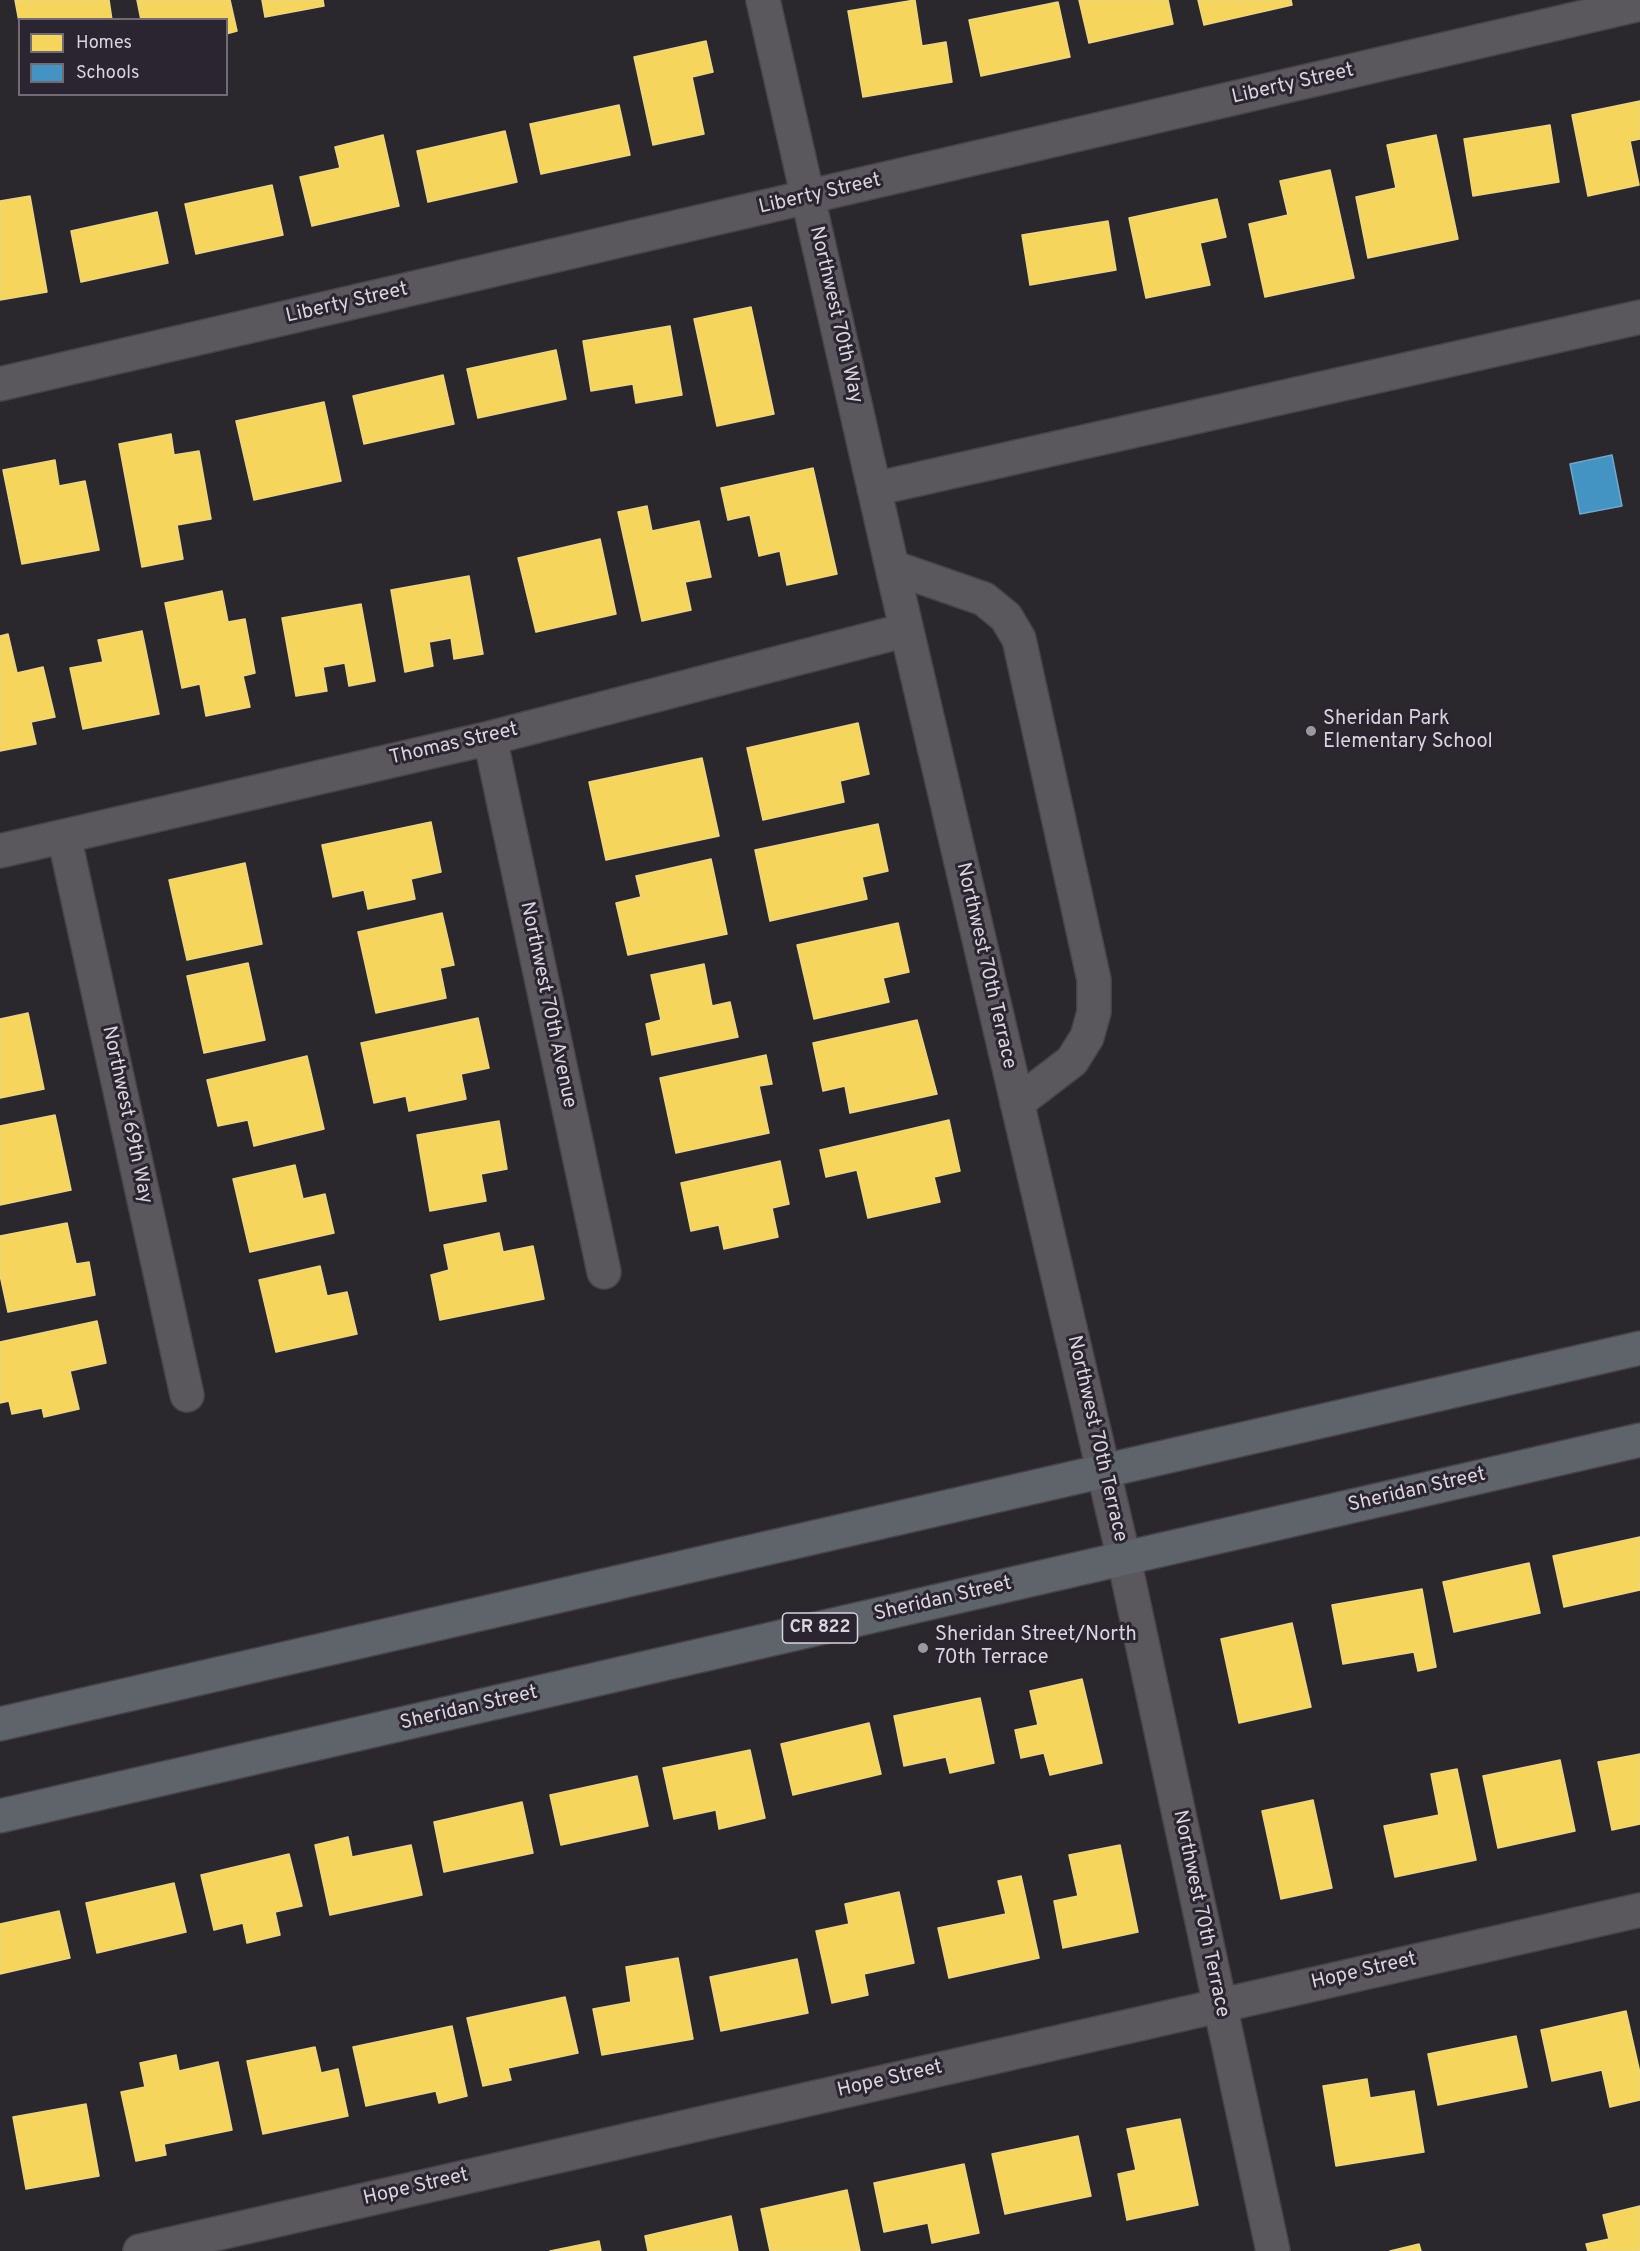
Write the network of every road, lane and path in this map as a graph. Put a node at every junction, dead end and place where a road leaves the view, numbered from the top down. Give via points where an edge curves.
1 (763, 0) edge
2 (1640, 4) edge
3 (808, 197) junction
4 (1640, 317) edge
5 (0, 384) edge
6 (874, 489) junction
7 (892, 567) junction
8 (906, 630) junction
9 (490, 738) junction
10 (64, 836) junction
11 (0, 851) edge
12 (1017, 1103) junction
13 (604, 1272) dead end
14 (1640, 1348) edge
15 (187, 1395) dead end
16 (1640, 1440) edge
17 (1103, 1469) junction
18 (1124, 1559) junction
19 (0, 1724) edge
20 (0, 1816) edge
21 (1640, 1910) edge
22 (1220, 2004) junction
23 (140, 2251) edge
24 (1274, 2251) edge

1 - 3 street, Northwest 70th Way
2 - 3 street, Liberty Street
3 - 5 street, Liberty Street
3 - 6 street, Northwest 70th Way
4 - 6 street
6 - 7 street, Northwest 70th Way
7 - 8 street, Northwest 70th Way
7 - 12 street via 984,599 1006,617 1019,639 1094,980 1094,1012 1088,1036 1072,1061
8 - 9 street, Thomas Street
8 - 12 street, Northwest 70th Terrace
9 - 10 street, Thomas Street
9 - 13 street, Northwest 70th Avenue
10 - 11 street, Thomas Street
10 - 15 street, Northwest 69th Way
12 - 17 street, Northwest 70th Terrace
14 - 17 main road
16 - 18 main road, Sheridan Street / CR 822
17 - 18 street, Northwest 70th Terrace
17 - 19 main road
18 - 20 main road, Sheridan Street / CR 822
18 - 22 street, Northwest 70th Terrace
21 - 22 street, Hope Street
22 - 23 street, Hope Street
22 - 24 street, Northwest 70th Terrace

